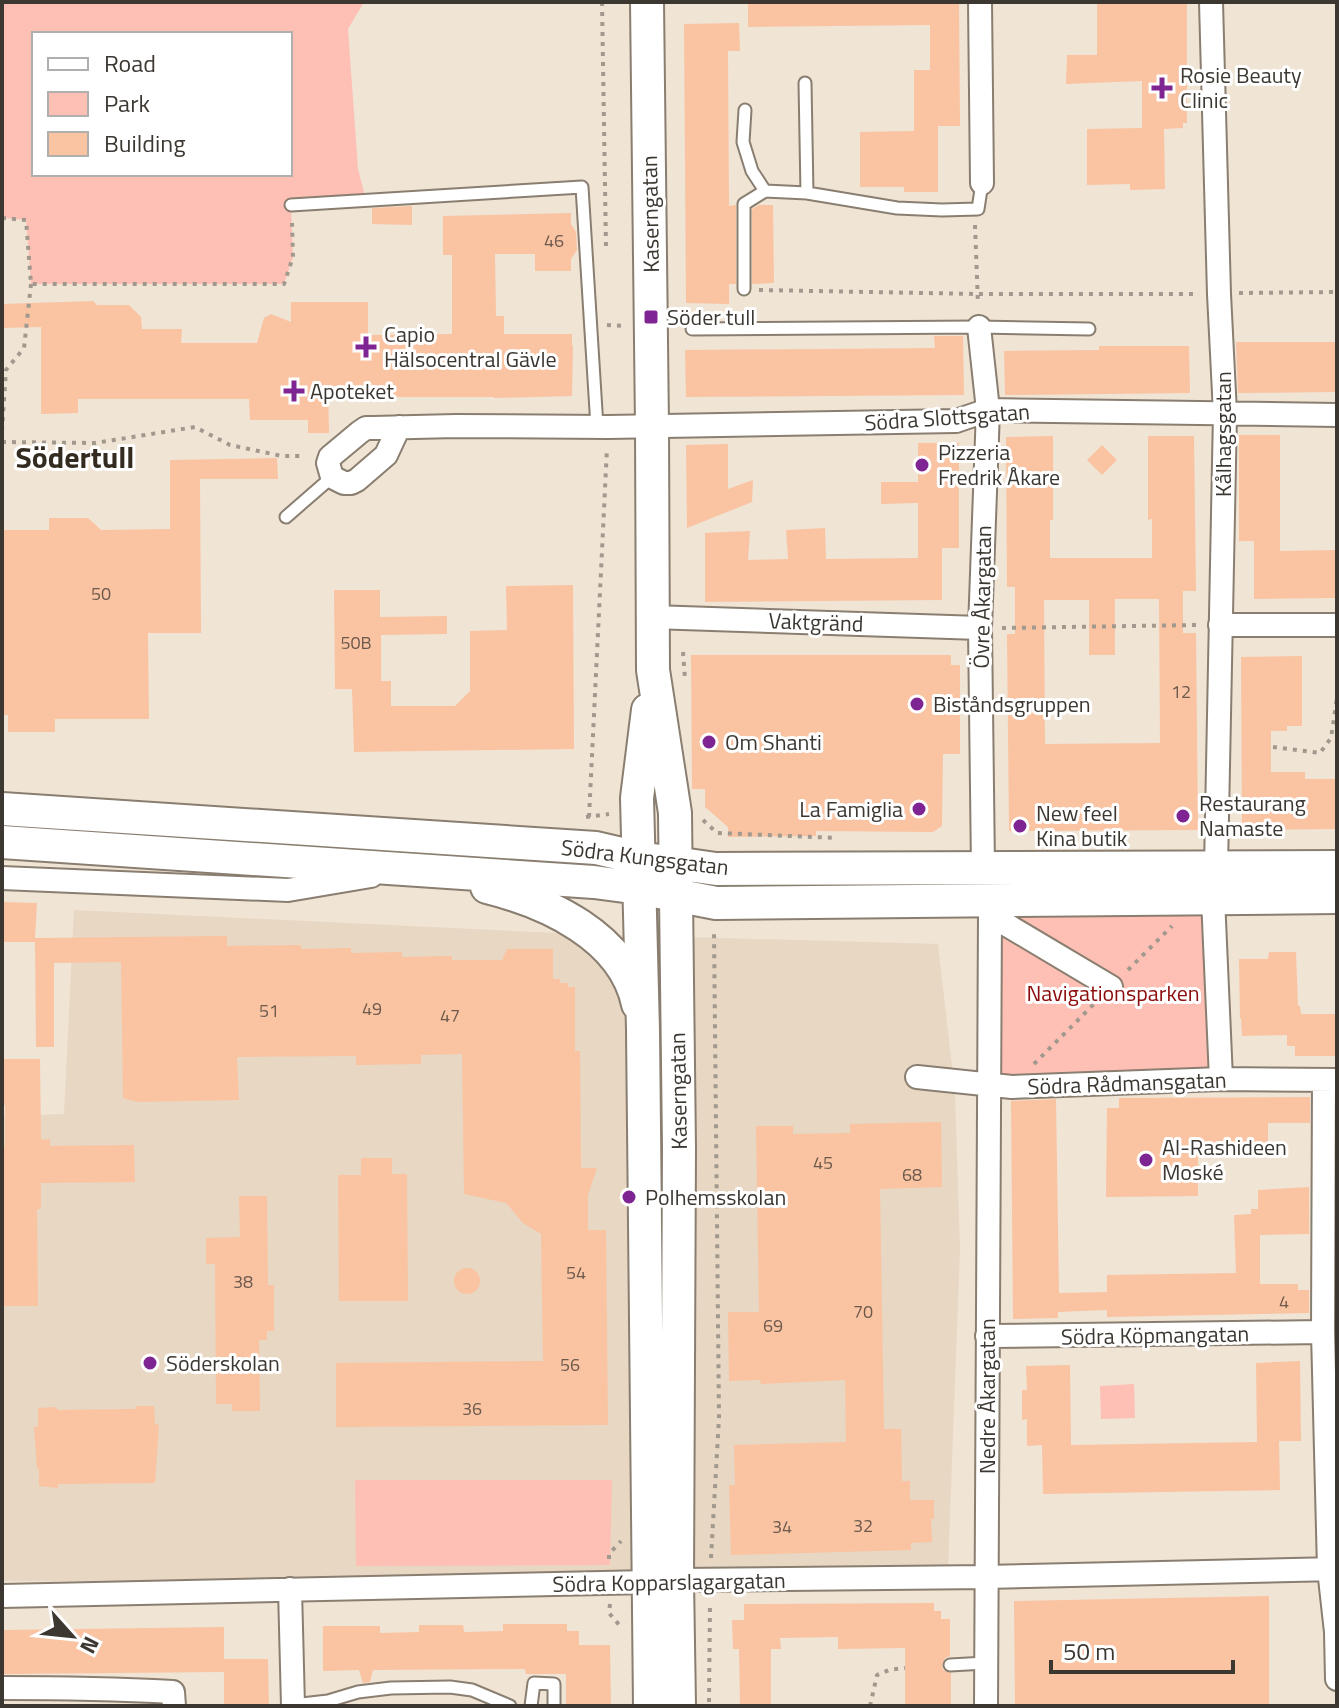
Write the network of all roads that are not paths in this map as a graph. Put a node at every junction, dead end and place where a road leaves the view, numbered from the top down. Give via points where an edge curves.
1 (647, 2) edge
2 (980, 2) edge
3 (1211, 2) edge
4 (805, 83) dead end
5 (745, 110) dead end
6 (982, 183) joint
7 (765, 191) junction
8 (807, 193) junction
9 (291, 205) road end
10 (744, 289) road end
11 (979, 327) junction
12 (692, 329) dead end
13 (1089, 329) dead end
14 (988, 410) junction
15 (1225, 413) junction
16 (1337, 415) edge
17 (652, 426) junction
18 (399, 427) junction
19 (597, 427) junction
20 (332, 477) junction
21 (286, 517) dead end
22 (652, 617) junction
23 (1220, 625) junction
24 (1337, 625) edge
25 (980, 628) junction
26 (653, 670) junction
27 (2, 809) edge
28 (2, 842) edge
29 (675, 863) junction
30 (1337, 867) edge
31 (983, 868) junction
32 (409, 869) junction
33 (639, 873) junction
34 (2, 878) edge
35 (1214, 882) junction
36 (675, 895) junction
37 (1337, 897) edge
38 (1111, 987) dead end
39 (643, 1030) junction
40 (917, 1077) dead end
41 (1221, 1079) junction
42 (1331, 1080) edge
43 (989, 1086) junction
44 (1328, 1327) edge
45 (987, 1336) junction
46 (1333, 1569) edge
47 (986, 1577) junction
48 (663, 1581) junction
49 (290, 1589) junction
50 (2, 1596) edge
51 (1337, 1662) edge
52 (986, 1663) junction
53 (950, 1665) dead end
54 (1337, 1679) edge
55 (2, 1688) edge
56 (174, 1706) edge
57 (293, 1706) edge
58 (510, 1706) edge
59 (531, 1706) edge
60 (554, 1706) edge
61 (650, 1706) edge
62 (679, 1706) edge
63 (986, 1706) edge

1 - 17 main road, Kaserngatan
2 - 6 street
3 - 15 street, Kålhagsgatan
4 - 8 lane
5 - 7 lane via 743,142
6 - 8 lane via 978,209 897,208
7 - 8 lane
7 - 10 lane via 744,204
9 - 19 lane via 582,187
11 - 12 lane
11 - 13 lane
11 - 14 street, Övre Åkargatan
14 - 15 street, Södra Slottsgatan
14 - 17 street, Södra Slottsgatan via 956,421
14 - 25 street, Övre Åkargatan
15 - 16 street, Södra Slottsgatan
15 - 23 street, Kålhagsgatan
17 - 19 street
17 - 22 main road, Kaserngatan
18 - 19 street
18 - 20 street via 386,455 357,480 344,483
18 - 20 street via 366,428 330,457
20 - 21 lane
22 - 25 street, Vaktgränd
22 - 26 main road, Kaserngatan
23 - 24 street
23 - 35 street, Kålhagsgatan
25 - 31 street, Övre Åkargatan
26 - 29 main road, Kaserngatan via 675,813
26 - 33 main road, Kaserngatan via 637,798
27 - 33 main road, Södra Kungsgatan via 596,848
28 - 32 main road, Södra Kungsgatan
29 - 31 main road, Södra Kungsgatan via 716,869
29 - 33 main road, Södra Kungsgatan
29 - 36 main road, Kaserngatan
30 - 35 main road, Södra Kungsgatan
31 - 35 main road, Södra Kungsgatan
32 - 33 main road, Södra Kungsgatan via 594,882
32 - 34 street, Södra Kungsgatan via 288,890
32 - 39 main road via 531,900 588,930 627,976
33 - 36 main road, Södra Kungsgatan
33 - 39 main road, Kaserngatan
35 - 36 main road, Södra Kungsgatan via 716,903
35 - 37 main road, Södra Kungsgatan
35 - 41 street, Kålhagsgatan
36 - 48 main road, Kaserngatan via 679,1148
38 - 43 street, Nedre Åkargatan via 990,915
39 - 48 main road, Kaserngatan
40 - 43 street, Södra Rådmansgatan
41 - 42 street, Södra Rådmansgatan
41 - 43 street, Södra Rådmansgatan
42 - 44 street
43 - 45 street, Nedre Åkargatan
44 - 45 street, Södra Köpmangatan via 1241,1334
44 - 46 street
45 - 47 street, Nedre Åkargatan
46 - 47 street, Södra Kopparslagargatan
46 - 51 street
47 - 48 street, Södra Kopparslagargatan
47 - 52 street, Nedre Åkargatan
48 - 49 street, Södra Kopparslagargatan
48 - 61 main road, Kaserngatan
48 - 62 main road, Kaserngatan
49 - 50 street, Södra Kopparslagargatan
49 - 57 street
51 - 54 street
52 - 53 lane
52 - 63 street, Nedre Åkargatan
55 - 56 street via 173,1692
57 - 58 lane via 369,1690 450,1687
59 - 60 lane via 534,1683 554,1684

